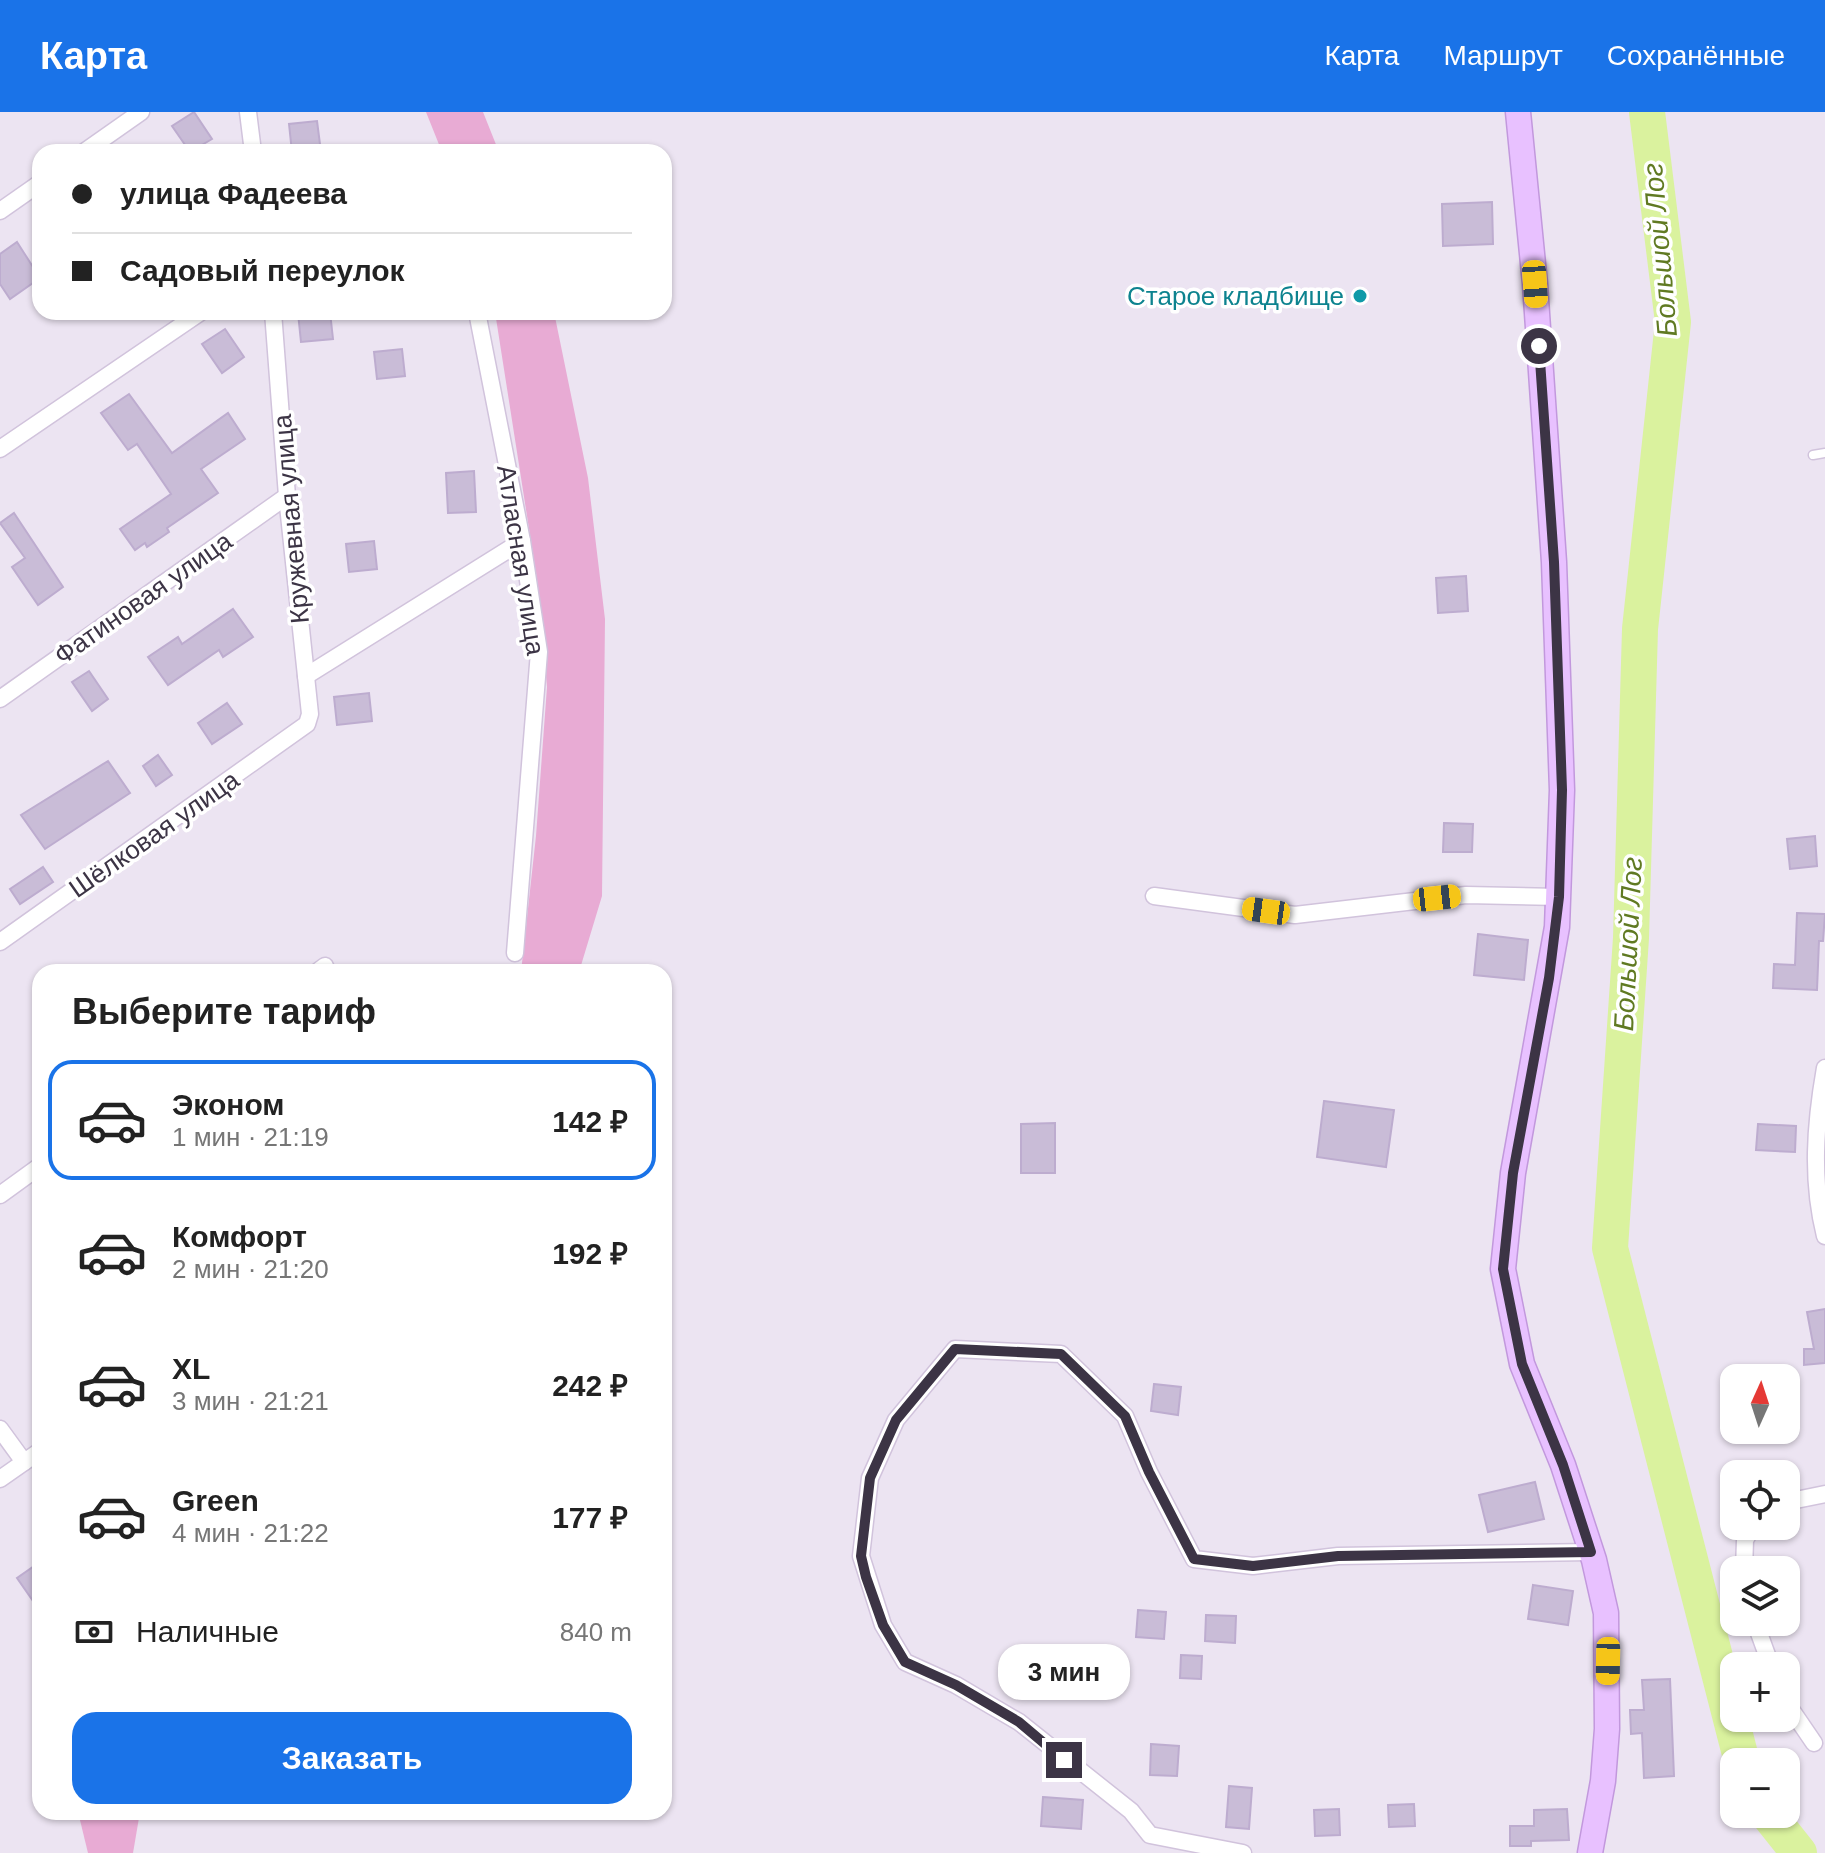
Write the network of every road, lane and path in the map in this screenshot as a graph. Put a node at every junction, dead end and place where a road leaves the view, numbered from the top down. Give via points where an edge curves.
1 (141, 112) edge
2 (248, 112) edge
3 (1518, 112) edge
4 (95, 144) edge
5 (252, 144) edge
6 (32, 189) edge
7 (0, 211) edge
8 (189, 320) edge
9 (274, 320) edge
10 (479, 320) edge
11 (0, 449) edge
12 (1825, 453) edge
13 (1813, 455) dead end
14 (287, 496) junction
15 (522, 541) junction
16 (306, 676) junction
17 (0, 699) edge
18 (307, 724) joint
19 (1154, 896) dead end
20 (1559, 897) junction
21 (0, 942) edge
22 (515, 953) dead end
23 (1825, 1068) edge
24 (32, 1172) edge
25 (0, 1195) edge
26 (1825, 1236) edge
27 (0, 1429) edge
28 (32, 1456) edge
29 (24, 1462) junction
30 (0, 1479) edge
31 (1825, 1494) edge
32 (1800, 1499) edge
33 (1591, 1552) junction
34 (1800, 1722) edge
35 (1814, 1743) dead end
36 (1150, 1835) junction
37 (1152, 1853) edge
38 (1243, 1853) edge
39 (1590, 1853) edge

1 - 4 street
2 - 5 street
3 - 20 street via 1554,562 1562,790
6 - 7 street
8 - 11 street
9 - 14 street, Кружевная улица
10 - 15 street, Атласная улица
12 - 13 lane
14 - 16 street, Кружевная улица
14 - 17 street, Фатиновая улица
15 - 16 street
15 - 22 street, Атласная улица via 539,652
16 - 18 street, Кружевная улица
18 - 21 street, Шёлковая улица
19 - 20 street via 1295,915 1466,895
20 - 33 street via 1513,1173 1503,1269 1522,1364
23 - 26 street via 1815,1136
24 - 25 street
27 - 29 street
28 - 29 street
29 - 30 street
31 - 32 street
33 - 36 street via 1338,1556 1253,1566 1194,1559 1125,1416 1061,1354 955,1349 896,1420 870,1478 861,1556 883,1625 905,1662 1019,1722 1131,1811
33 - 39 street via 1606,1613 1608,1661 1603,1781
34 - 35 street
36 - 37 street
36 - 38 street

